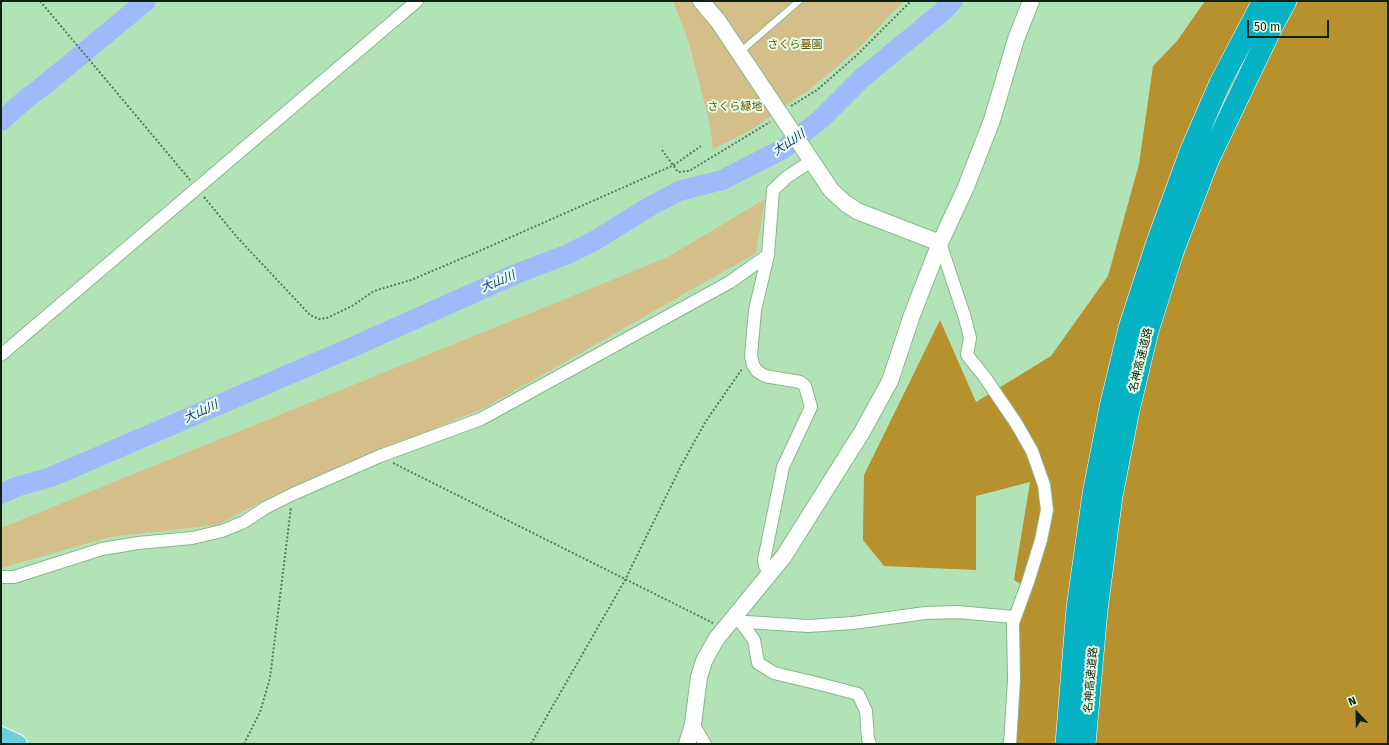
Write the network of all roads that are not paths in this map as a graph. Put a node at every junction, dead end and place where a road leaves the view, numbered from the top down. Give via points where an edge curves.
1 (417, 1) edge
2 (701, 1) edge
3 (799, 1) edge
4 (1031, 1) edge
5 (1262, 1) edge
6 (1286, 1) edge
7 (739, 53) junction
8 (810, 160) junction
9 (940, 242) junction
10 (768, 255) junction
11 (1, 355) edge
12 (772, 572) junction
13 (1, 577) edge
14 (1014, 616) junction
15 (732, 623) junction
16 (693, 724) junction
17 (1, 736) edge
18 (18, 744) edge
19 (687, 744) edge
20 (705, 744) edge
21 (870, 744) edge
22 (1010, 744) edge
23 (1066, 744) edge
24 (1085, 744) edge

1 - 11 street
2 - 7 street
3 - 7 lane
4 - 9 street via 1016,39 992,120 966,187
5 - 23 highway, 名神高速道路 via 1220,83 1190,152 1129,328 1093,494 1077,608
6 - 24 highway, 名神高速道路 via 1272,25 1208,161 1173,252 1148,331 1112,496 1097,610
7 - 8 street
8 - 9 street via 831,190 857,211
8 - 10 street via 773,190
9 - 12 street via 890,381 862,432
9 - 14 street via 970,338 967,355 1016,423 1032,451 1044,485 1047,510 1041,540
10 - 12 street via 755,310 751,356 753,365 765,376 800,382 805,386 811,408 783,467 764,560 765,566
10 - 13 street via 730,282 481,419 380,456 293,494 244,522 222,531 192,538 138,543 102,550 14,577
12 - 15 street
14 - 15 street via 958,612 925,613 808,626
14 - 22 street
15 - 16 street via 717,638 698,677
15 - 21 street via 754,640 758,663 774,674 858,694 866,711
16 - 19 street
16 - 20 street
17 - 18 main road

